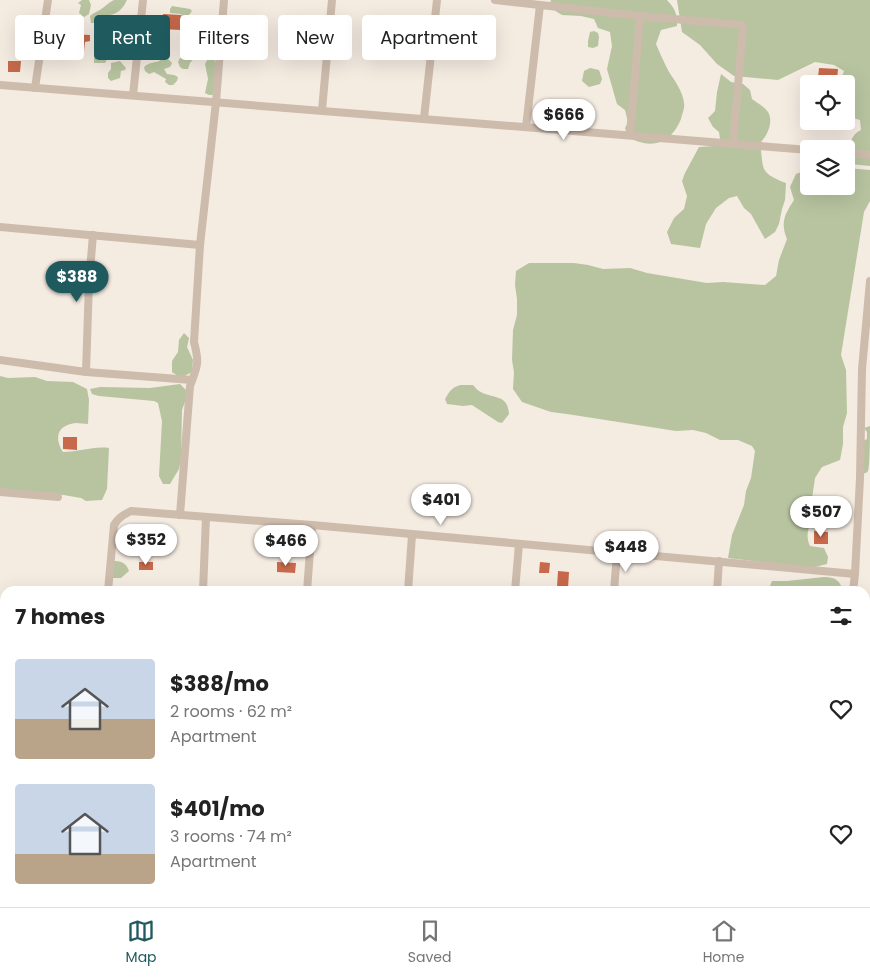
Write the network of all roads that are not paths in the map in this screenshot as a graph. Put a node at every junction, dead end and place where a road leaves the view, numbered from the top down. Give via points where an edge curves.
1 (48, 0) edge
2 (143, 0) edge
3 (224, 0) edge
4 (332, 0) edge
5 (436, 0) edge
6 (495, 0) edge
7 (540, 5) junction
8 (640, 16) junction
9 (0, 85) edge
10 (35, 88) junction
11 (133, 95) junction
12 (216, 102) junction
13 (322, 110) junction
14 (424, 118) junction
15 (526, 127) junction
16 (630, 135) junction
17 (733, 143) junction
18 (800, 149) edge
19 (855, 154) edge
20 (870, 155) edge
21 (0, 227) edge
22 (93, 235) junction
23 (200, 245) junction
24 (870, 281) edge
25 (0, 360) edge
26 (86, 372) junction
27 (192, 380) junction
28 (0, 492) edge
29 (58, 497) dead end
30 (180, 515) junction
31 (206, 517) junction
32 (312, 525) junction
33 (412, 535) junction
34 (520, 544) junction
35 (616, 553) junction
36 (719, 561) junction
37 (855, 574) junction
38 (108, 586) edge
39 (203, 586) edge
40 (307, 586) edge
41 (408, 586) edge
42 (516, 586) edge
43 (614, 586) edge
44 (716, 586) edge
45 (854, 586) edge

1 - 10 street
2 - 11 street
3 - 12 street
4 - 13 street
5 - 14 street
6 - 7 street
7 - 8 street
7 - 15 street
8 - 16 street
8 - 17 street via 743,26
9 - 10 street
10 - 11 street
11 - 12 street
12 - 13 street
12 - 23 street
13 - 14 street
14 - 15 street
15 - 16 street
16 - 17 street
17 - 18 street
19 - 20 street
21 - 22 street
22 - 23 street
22 - 26 street
23 - 27 street via 194,342 198,358
24 - 37 street via 862,369
25 - 26 street
26 - 27 street
27 - 30 street
28 - 29 street
30 - 31 street
30 - 38 street via 131,511 122,515 114,525
31 - 32 street
31 - 39 street
32 - 33 street
32 - 40 street
33 - 34 street
33 - 41 street
34 - 35 street
34 - 42 street
35 - 36 street
35 - 43 street
36 - 37 street
36 - 44 street
37 - 45 street

